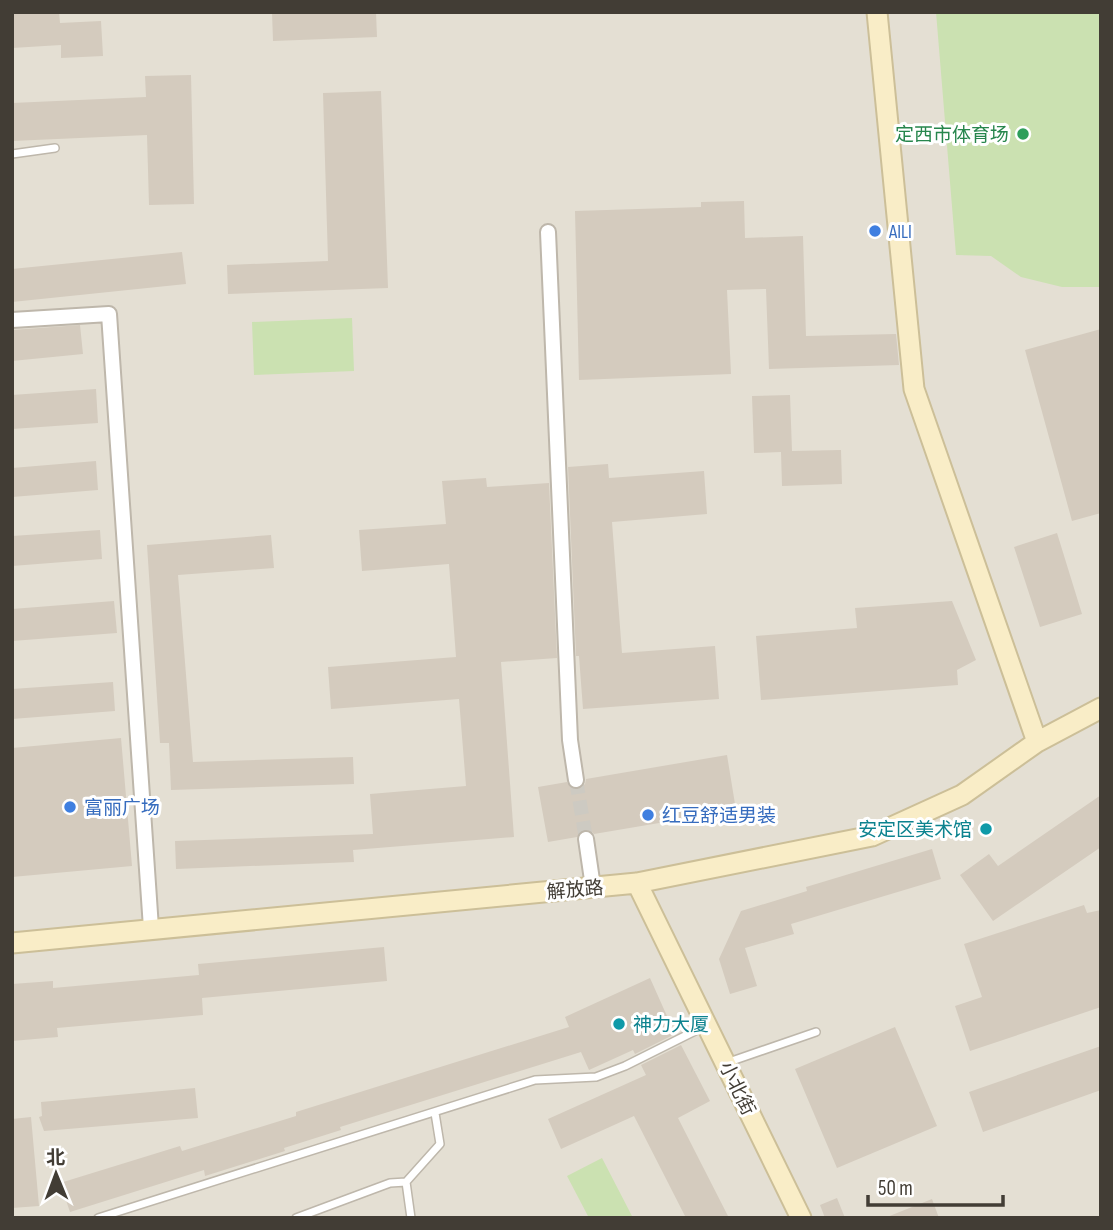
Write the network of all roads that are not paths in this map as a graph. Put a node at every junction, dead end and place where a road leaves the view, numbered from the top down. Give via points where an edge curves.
1 (877, 12) edge
2 (55, 148) dead end
3 (12, 154) edge
4 (548, 232) dead end
5 (12, 320) edge
6 (1101, 708) edge
7 (1037, 742) junction
8 (576, 780) tunnel mouth
9 (586, 839) tunnel mouth
10 (638, 883) junction
11 (593, 887) junction
12 (151, 928) junction
13 (16, 940) edge
14 (706, 1025) junction
15 (816, 1032) dead end
16 (725, 1063) junction
17 (435, 1113) junction
18 (405, 1182) junction
19 (98, 1218) edge
20 (296, 1218) edge
21 (411, 1218) edge
22 (801, 1218) edge

1 - 7 street via 914,389
2 - 3 lane
4 - 8 street via 570,740
5 - 12 street via 109,314
6 - 7 street, 解放路
7 - 10 street, 解放路 via 962,795 872,836
9 - 11 street
10 - 11 street, 解放路
10 - 14 street, 小北街
11 - 12 street, 解放路
12 - 13 street, 解放路
14 - 16 street, 小北街
14 - 17 lane via 596,1077 535,1080
15 - 16 lane
16 - 22 street, 小北街
17 - 18 lane via 440,1144
17 - 19 lane
18 - 20 lane via 390,1183
18 - 21 lane

